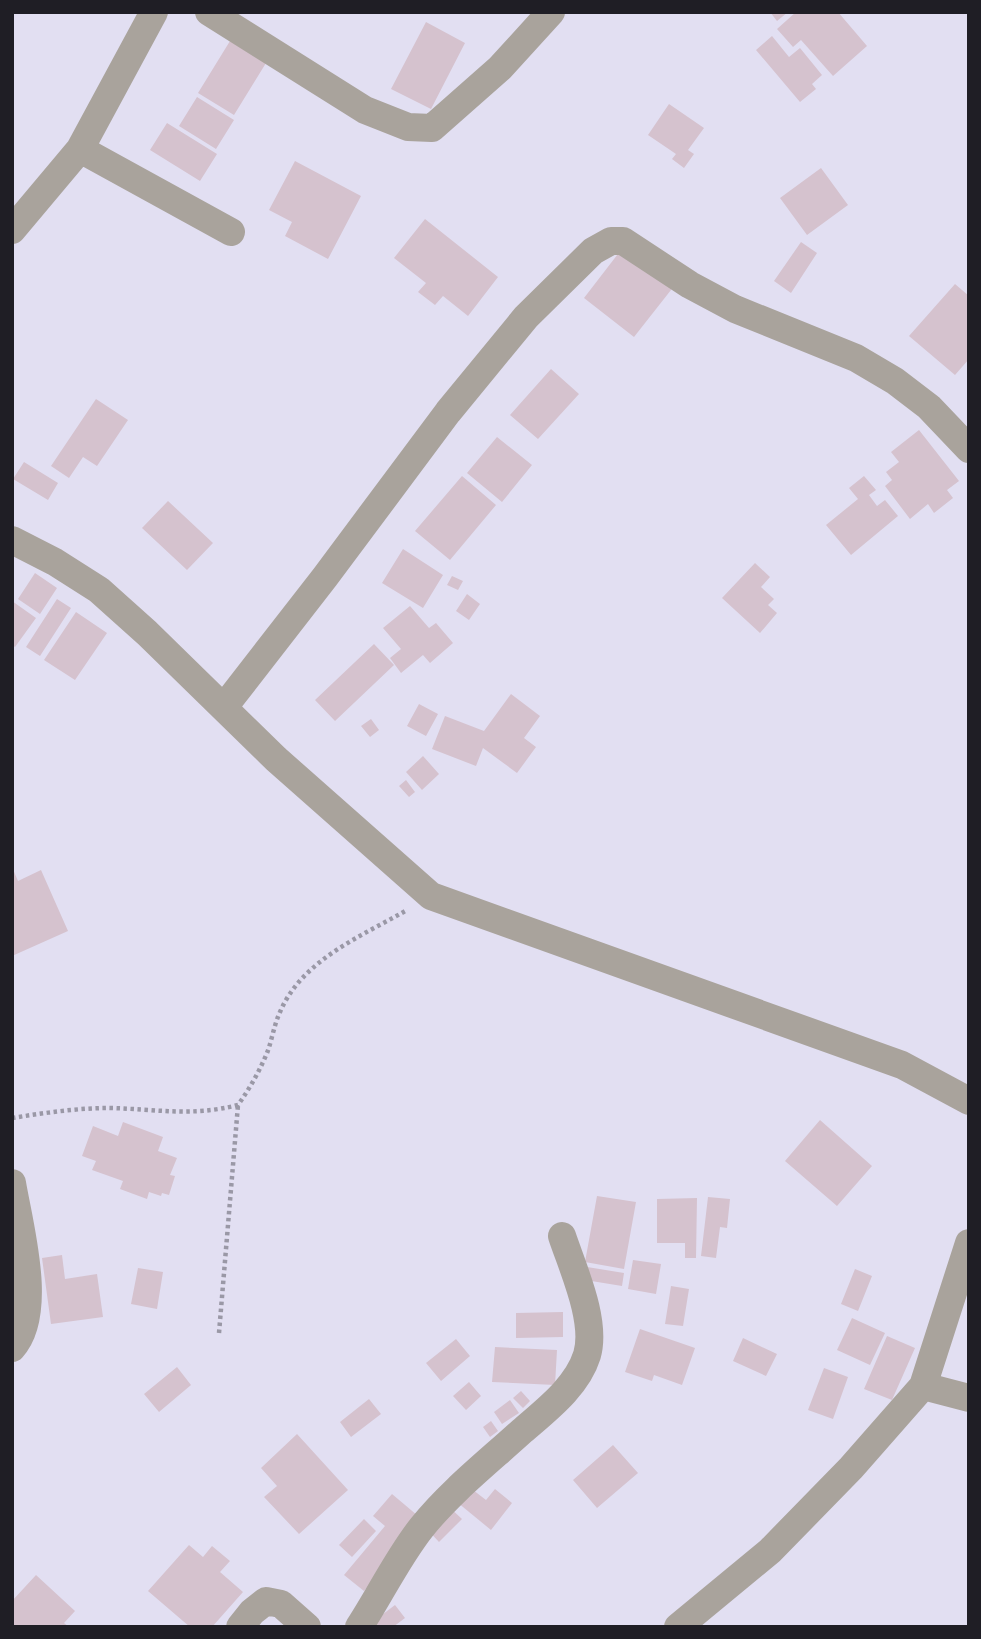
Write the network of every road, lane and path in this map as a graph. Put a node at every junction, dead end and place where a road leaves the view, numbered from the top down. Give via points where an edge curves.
1 (154, 12) edge
2 (209, 12) edge
3 (551, 12) edge
4 (79, 149) junction
5 (12, 230) edge
6 (231, 232) dead end
7 (969, 449) edge
8 (12, 540) edge
9 (224, 707) junction
10 (431, 895) junction
11 (967, 1096) edge
12 (239, 1105) junction
13 (12, 1118) edge
14 (12, 1183) edge
15 (562, 1236) dead end
16 (969, 1243) edge
17 (219, 1333) dead end
18 (12, 1348) edge
19 (923, 1386) junction
20 (969, 1398) edge
21 (240, 1627) edge
22 (307, 1627) edge
23 (359, 1627) edge
24 (678, 1627) edge

1 - 4 street
2 - 3 street via 365,110 408,127 432,128 500,68
4 - 5 street
4 - 6 street
7 - 9 street via 929,407 856,358 735,309 623,241 611,241 593,251 517,328
8 - 9 street via 99,590
9 - 10 street via 276,759
10 - 11 street via 902,1065
10 - 12 path via 328,956 301,978 280,1011 267,1053
12 - 13 path via 211,1112 108,1108
12 - 17 path
14 - 18 street via 27,1269 28,1308
15 - 23 street via 590,1330 587,1355 576,1377 421,1527
16 - 19 street
19 - 20 street
19 - 24 street via 770,1551
21 - 22 street via 266,1601 281,1604

